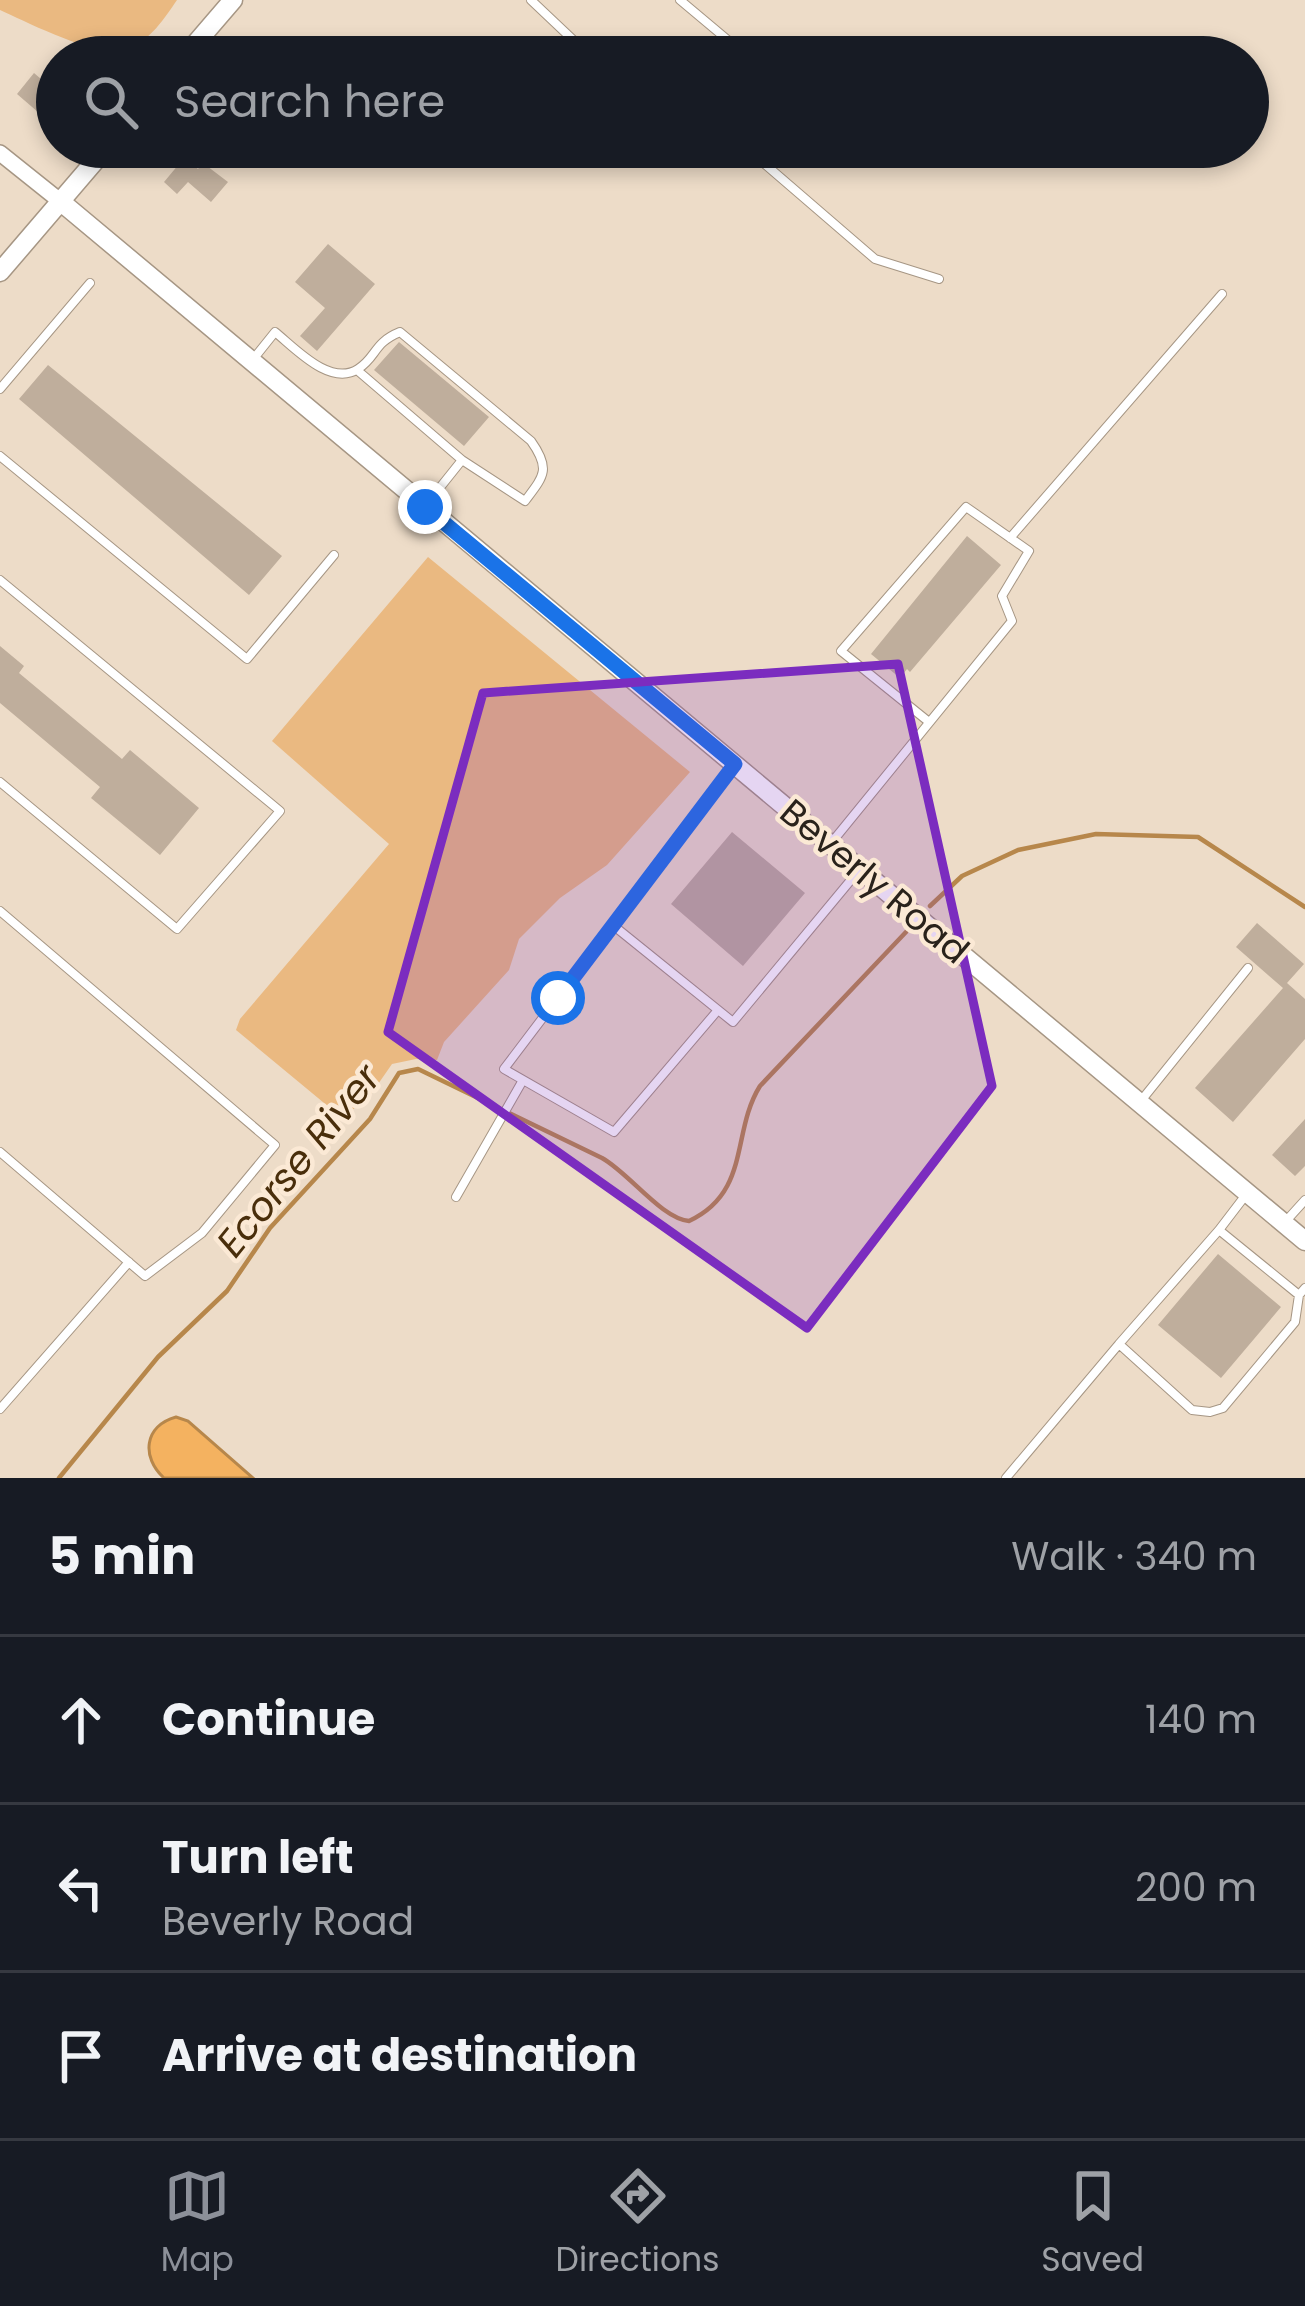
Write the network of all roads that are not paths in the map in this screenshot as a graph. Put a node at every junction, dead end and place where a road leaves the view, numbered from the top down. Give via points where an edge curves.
1 (233, 0) edge
2 (531, 0) edge
3 (680, 0) edge
4 (202, 36) edge
5 (569, 36) edge
6 (723, 36) edge
7 (0, 153) edge
8 (89, 168) edge
9 (769, 168) edge
10 (60, 201) junction
11 (0, 272) edge
12 (939, 279) dead end
13 (91, 283) dead end
14 (1222, 294) dead end
15 (251, 362) junction
16 (357, 370) junction
17 (0, 389) edge
18 (0, 456) edge
19 (462, 460) junction
20 (425, 507) junction
21 (1010, 538) junction
22 (334, 555) dead end
23 (0, 580) edge
24 (929, 722) junction
25 (735, 764) junction
26 (0, 782) edge
27 (831, 844) junction
28 (861, 868) junction
29 (0, 911) edge
30 (614, 926) junction
31 (1248, 968) dead end
32 (718, 1010) junction
33 (523, 1080) junction
34 (1139, 1103) junction
35 (0, 1152) edge
36 (1247, 1194) junction
37 (455, 1197) dead end
38 (1305, 1200) edge
39 (1284, 1224) junction
40 (1220, 1230) junction
41 (1305, 1241) edge
42 (129, 1262) junction
43 (1302, 1292) edge
44 (1119, 1344) junction
45 (0, 1408) edge
46 (1006, 1478) edge

1 - 4 street
2 - 5 lane
3 - 6 lane
7 - 10 street, Beverly Road
8 - 10 street
9 - 12 lane via 874,260
10 - 11 street
10 - 15 street, Beverly Road
13 - 17 lane
14 - 21 lane
15 - 16 lane via 275,332 319,367
15 - 20 street, Beverly Road
16 - 19 lane
16 - 19 lane via 382,339 400,332 544,459 542,478 524,501
18 - 22 lane via 247,659
19 - 20 lane
20 - 25 street, Beverly Road
21 - 24 lane via 1029,550 1002,596 1012,621
21 - 24 lane via 966,507 841,651
23 - 26 lane via 280,811 177,928
24 - 27 lane
25 - 27 street, Beverly Road
25 - 30 lane
27 - 28 street, Beverly Road
28 - 32 lane via 733,1022
28 - 34 street, Beverly Road
29 - 42 lane via 275,1145 202,1233 145,1276
30 - 32 lane
30 - 33 lane via 504,1070
31 - 34 lane
32 - 33 lane via 614,1132
33 - 37 lane
34 - 36 street, Beverly Road
35 - 42 lane
36 - 39 street, Beverly Road
36 - 40 lane
38 - 39 lane
39 - 41 street, Beverly Road
40 - 43 lane
40 - 44 lane
42 - 45 lane
43 - 44 lane via 1295,1322 1223,1408 1210,1412 1192,1410
44 - 46 lane

